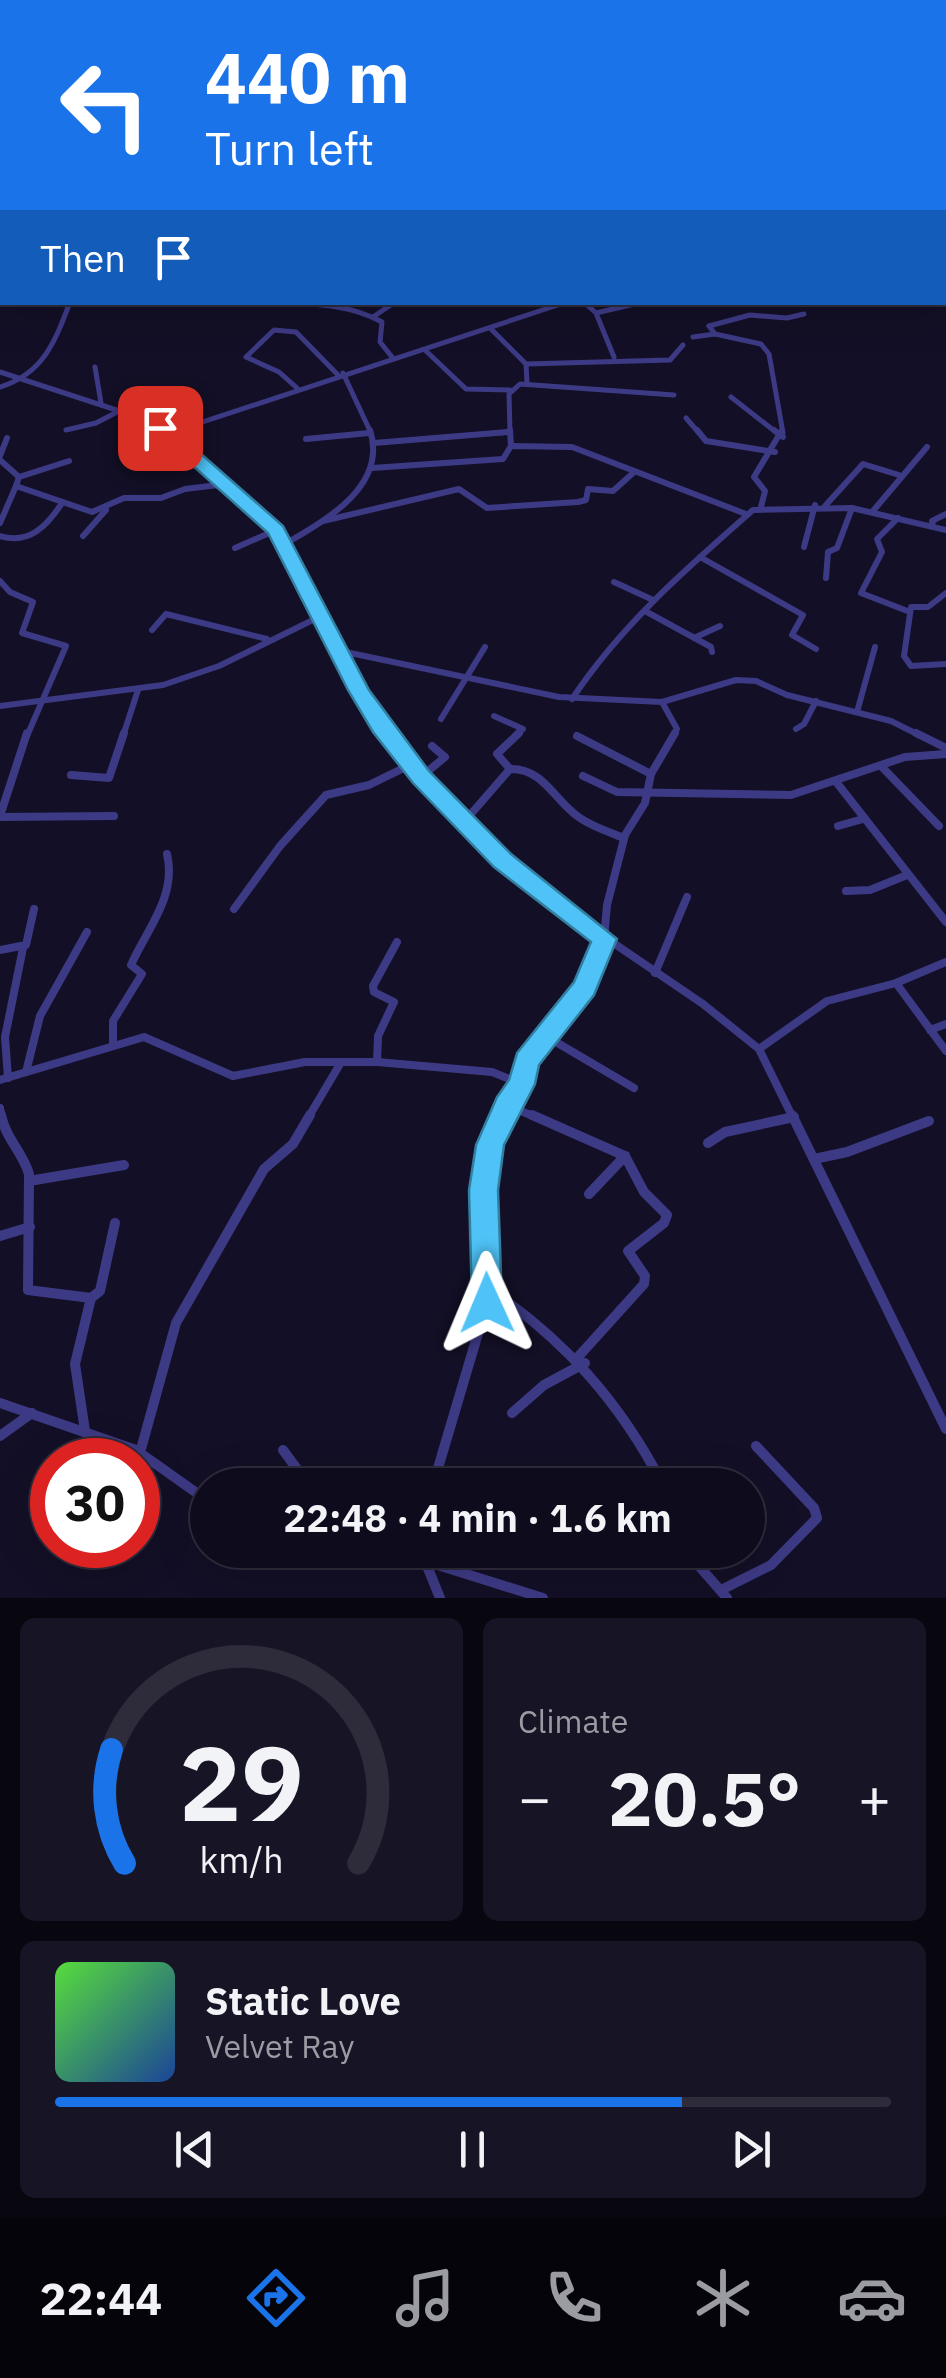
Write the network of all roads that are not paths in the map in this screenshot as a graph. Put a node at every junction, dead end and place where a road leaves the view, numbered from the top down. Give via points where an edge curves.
1 (69, 305) edge
2 (343, 305) edge
3 (391, 305) edge
4 (558, 305) edge
5 (587, 305) edge
6 (630, 305) edge
7 (596, 313) junction
8 (804, 314) dead end
9 (374, 317) junction
10 (492, 328) junction
11 (715, 334) junction
12 (693, 337) dead end
13 (684, 345) dead end
14 (425, 350) junction
15 (396, 357) junction
16 (614, 357) junction
17 (526, 364) junction
18 (581, 364) junction
19 (95, 367) dead end
20 (0, 372) edge
21 (341, 374) junction
22 (26, 378) junction
23 (526, 383) junction
24 (0, 387) edge
25 (297, 388) junction
26 (579, 388) junction
27 (510, 390) junction
28 (674, 394) dead end
29 (732, 397) dead end
30 (101, 403) junction
31 (121, 410) junction
32 (686, 418) dead end
33 (66, 430) dead end
34 (508, 432) junction
35 (168, 433) junction
36 (369, 433) junction
37 (782, 437) junction
38 (7, 438) dead end
39 (306, 439) dead end
40 (374, 443) junction
41 (511, 446) junction
42 (927, 447) dead end
43 (775, 452) junction
44 (1, 461) edge
45 (68, 462) dead end
46 (372, 468) junction
47 (633, 472) junction
48 (900, 475) junction
49 (19, 477) junction
50 (226, 484) junction
51 (16, 486) junction
52 (62, 504) junction
53 (815, 505) junction
54 (825, 506) junction
55 (762, 507) junction
56 (110, 508) junction
57 (852, 508) junction
58 (873, 511) junction
59 (746, 514) junction
60 (946, 514) edge
61 (898, 518) junction
62 (323, 521) junction
63 (0, 524) edge
64 (934, 527) junction
65 (276, 530) junction
66 (946, 530) edge
67 (0, 536) edge
68 (83, 536) dead end
69 (286, 544) junction
70 (804, 547) dead end
71 (234, 548) dead end
72 (700, 557) junction
73 (826, 578) dead end
74 (0, 581) edge
75 (614, 582) dead end
76 (946, 593) edge
77 (653, 600) junction
78 (645, 611) junction
79 (910, 612) junction
80 (321, 616) junction
81 (720, 626) dead end
82 (152, 630) dead end
83 (694, 638) junction
84 (266, 640) junction
85 (874, 647) dead end
86 (484, 648) dead end
87 (816, 649) dead end
88 (336, 650) junction
89 (712, 652) dead end
90 (946, 664) edge
91 (467, 679) junction
92 (138, 690) junction
93 (572, 699) junction
94 (816, 701) junction
95 (38, 702) junction
96 (662, 702) junction
97 (0, 706) edge
98 (858, 712) junction
99 (494, 716) dead end
100 (441, 718) dead end
101 (796, 730) dead end
102 (577, 736) dead end
103 (432, 746) dead end
104 (946, 751) edge
105 (412, 764) junction
106 (881, 766) junction
107 (510, 769) junction
108 (651, 774) junction
109 (71, 775) dead end
110 (583, 776) dead end
111 (421, 777) junction
112 (837, 783) junction
113 (648, 792) junction
114 (0, 816) edge
115 (114, 816) dead end
116 (864, 819) junction
117 (464, 822) junction
118 (838, 826) dead end
119 (939, 826) dead end
120 (624, 838) junction
121 (167, 854) dead end
122 (907, 875) junction
123 (846, 891) dead end
124 (688, 896) dead end
125 (34, 909) dead end
126 (234, 909) dead end
127 (946, 922) edge
128 (87, 932) dead end
129 (604, 939) junction
130 (396, 942) dead end
131 (23, 948) junction
132 (0, 950) edge
133 (946, 962) edge
134 (655, 973) junction
135 (896, 982) junction
136 (946, 1024) edge
137 (930, 1030) junction
138 (544, 1035) junction
139 (113, 1046) junction
140 (759, 1049) junction
141 (946, 1052) edge
142 (378, 1062) junction
143 (340, 1064) junction
144 (26, 1072) junction
145 (4, 1079) edge
146 (522, 1084) junction
147 (634, 1088) dead end
148 (506, 1105) junction
149 (0, 1108) edge
150 (794, 1116) junction
151 (929, 1121) dead end
152 (4, 1141) edge
153 (708, 1143) dead end
154 (625, 1156) junction
155 (814, 1160) junction
156 (124, 1164) dead end
157 (29, 1181) junction
158 (589, 1194) dead end
159 (114, 1223) dead end
160 (30, 1227) junction
161 (0, 1236) edge
162 (488, 1288) junction
163 (91, 1298) junction
164 (581, 1360) junction
165 (0, 1404) edge
166 (32, 1413) junction
167 (512, 1413) dead end
168 (946, 1428) edge
169 (85, 1430) junction
170 (0, 1436) edge
171 (109, 1438) edge
172 (144, 1438) edge
173 (756, 1446) dead end
174 (282, 1450) dead end
175 (160, 1461) edge
176 (296, 1468) edge
177 (439, 1468) edge
178 (655, 1468) edge
179 (190, 1484) edge
180 (428, 1568) edge
181 (455, 1568) edge
182 (701, 1568) edge
183 (724, 1594) edge
184 (440, 1598) edge
185 (543, 1598) edge

1 - 22 street via 56,340
2 - 9 street
3 - 9 street
4 - 10 street
5 - 7 street
6 - 7 street
7 - 16 street
8 - 11 street via 710,325
9 - 15 street via 384,328 380,342
10 - 14 street
10 - 17 street
11 - 12 street
11 - 37 street via 766,348
13 - 16 street via 670,360
14 - 15 street
14 - 27 street via 466,389
15 - 21 street
16 - 18 street
17 - 18 street
17 - 23 street
18 - 26 street
19 - 30 street
20 - 22 street
21 - 25 street
21 - 25 street via 296,332 274,330 246,357
21 - 36 street
22 - 24 street
22 - 30 street
23 - 26 street
23 - 27 street
25 - 35 street
26 - 28 street
27 - 34 street
29 - 37 street
30 - 31 street
31 - 33 street
31 - 35 street
32 - 43 street via 706,441
34 - 40 street
34 - 41 street
35 - 50 street
36 - 39 street
36 - 40 street
37 - 43 street
38 - 44 street
40 - 46 street
41 - 46 street via 503,459
41 - 47 street via 572,447
42 - 48 street
43 - 55 street via 754,478 765,492
44 - 49 street
45 - 49 street
46 - 62 street
47 - 59 street
47 - 62 street via 613,491 592,488 578,502 487,508 459,488
48 - 54 street via 863,464
48 - 58 street
49 - 51 street
50 - 56 street via 161,498 124,498
50 - 65 street
51 - 52 street
51 - 63 street
52 - 56 street via 84,512
52 - 67 street via 41,532 11,540
53 - 54 street
53 - 55 street
53 - 70 street
54 - 57 street
55 - 59 street
56 - 68 street
57 - 58 street
57 - 73 street via 837,548 828,552
58 - 61 street
59 - 72 street
60 - 64 street via 932,521
61 - 64 street
61 - 79 street via 878,538 882,552 861,594
62 - 69 street
64 - 66 street
65 - 69 street
65 - 71 street
69 - 80 street
72 - 77 street
72 - 87 street via 803,615 792,636
74 - 95 street via 33,602 22,632 66,646
75 - 77 street
76 - 79 street
77 - 78 street
78 - 83 street
78 - 93 street
79 - 90 street via 904,662
80 - 84 street
80 - 88 street
81 - 83 street
82 - 84 street via 170,615
83 - 89 street
84 - 92 street via 205,672
85 - 98 street
86 - 91 street
88 - 91 street
88 - 105 street via 380,726
91 - 93 street
91 - 100 street
92 - 95 street
92 - 109 street via 109,778
93 - 96 street
94 - 96 street via 742,680
94 - 98 street
94 - 101 street
95 - 97 street
95 - 114 street
96 - 108 street via 676,732
98 - 104 street via 899,724
99 - 107 street via 523,729 497,754
102 - 108 street
103 - 111 street via 445,757
104 - 106 street
105 - 111 street
105 - 126 street via 364,787 326,795
106 - 112 street
106 - 119 street
107 - 117 street
107 - 120 street via 532,772 578,818
108 - 113 street
110 - 113 street via 611,791
111 - 117 street
112 - 113 street via 791,796
112 - 116 street
113 - 120 street
114 - 115 street
116 - 118 street
116 - 122 street
117 - 129 street via 511,868
120 - 129 street
121 - 139 street via 167,891 133,958 132,968 142,974 113,1021
122 - 123 street via 870,890
122 - 127 street
124 - 134 street
125 - 131 street
128 - 144 street via 40,1012
129 - 134 street
129 - 138 street via 585,987
130 - 142 street via 373,986 394,1002 378,1036
131 - 132 street
131 - 145 street via 5,1037
133 - 135 street
134 - 140 street
135 - 137 street
135 - 140 street via 823,1003
136 - 137 street
137 - 141 street
138 - 146 street via 526,1061
138 - 147 street
139 - 143 street via 152,1038 233,1076 305,1062
139 - 144 street
140 - 150 street
142 - 143 street
142 - 146 street via 482,1071
143 - 172 street via 293,1144 264,1169 173,1328
144 - 145 street
146 - 148 street
148 - 154 street
148 - 162 street via 484,1174
149 - 152 street
150 - 153 street via 725,1132
150 - 155 street
151 - 155 street
152 - 157 street via 24,1158
154 - 158 street
154 - 164 street via 668,1218 628,1251 646,1276 644,1284
155 - 168 street
156 - 157 street
157 - 160 street
159 - 163 street via 100,1291
160 - 161 street
160 - 163 street via 28,1290
162 - 164 street via 535,1317
162 - 177 street
163 - 169 street via 75,1364
164 - 167 street
164 - 178 street
165 - 166 street
166 - 169 street
166 - 170 street
169 - 171 street
173 - 183 street via 817,1518 771,1565
174 - 176 street
175 - 179 street
180 - 184 street
181 - 185 street
182 - 183 street

